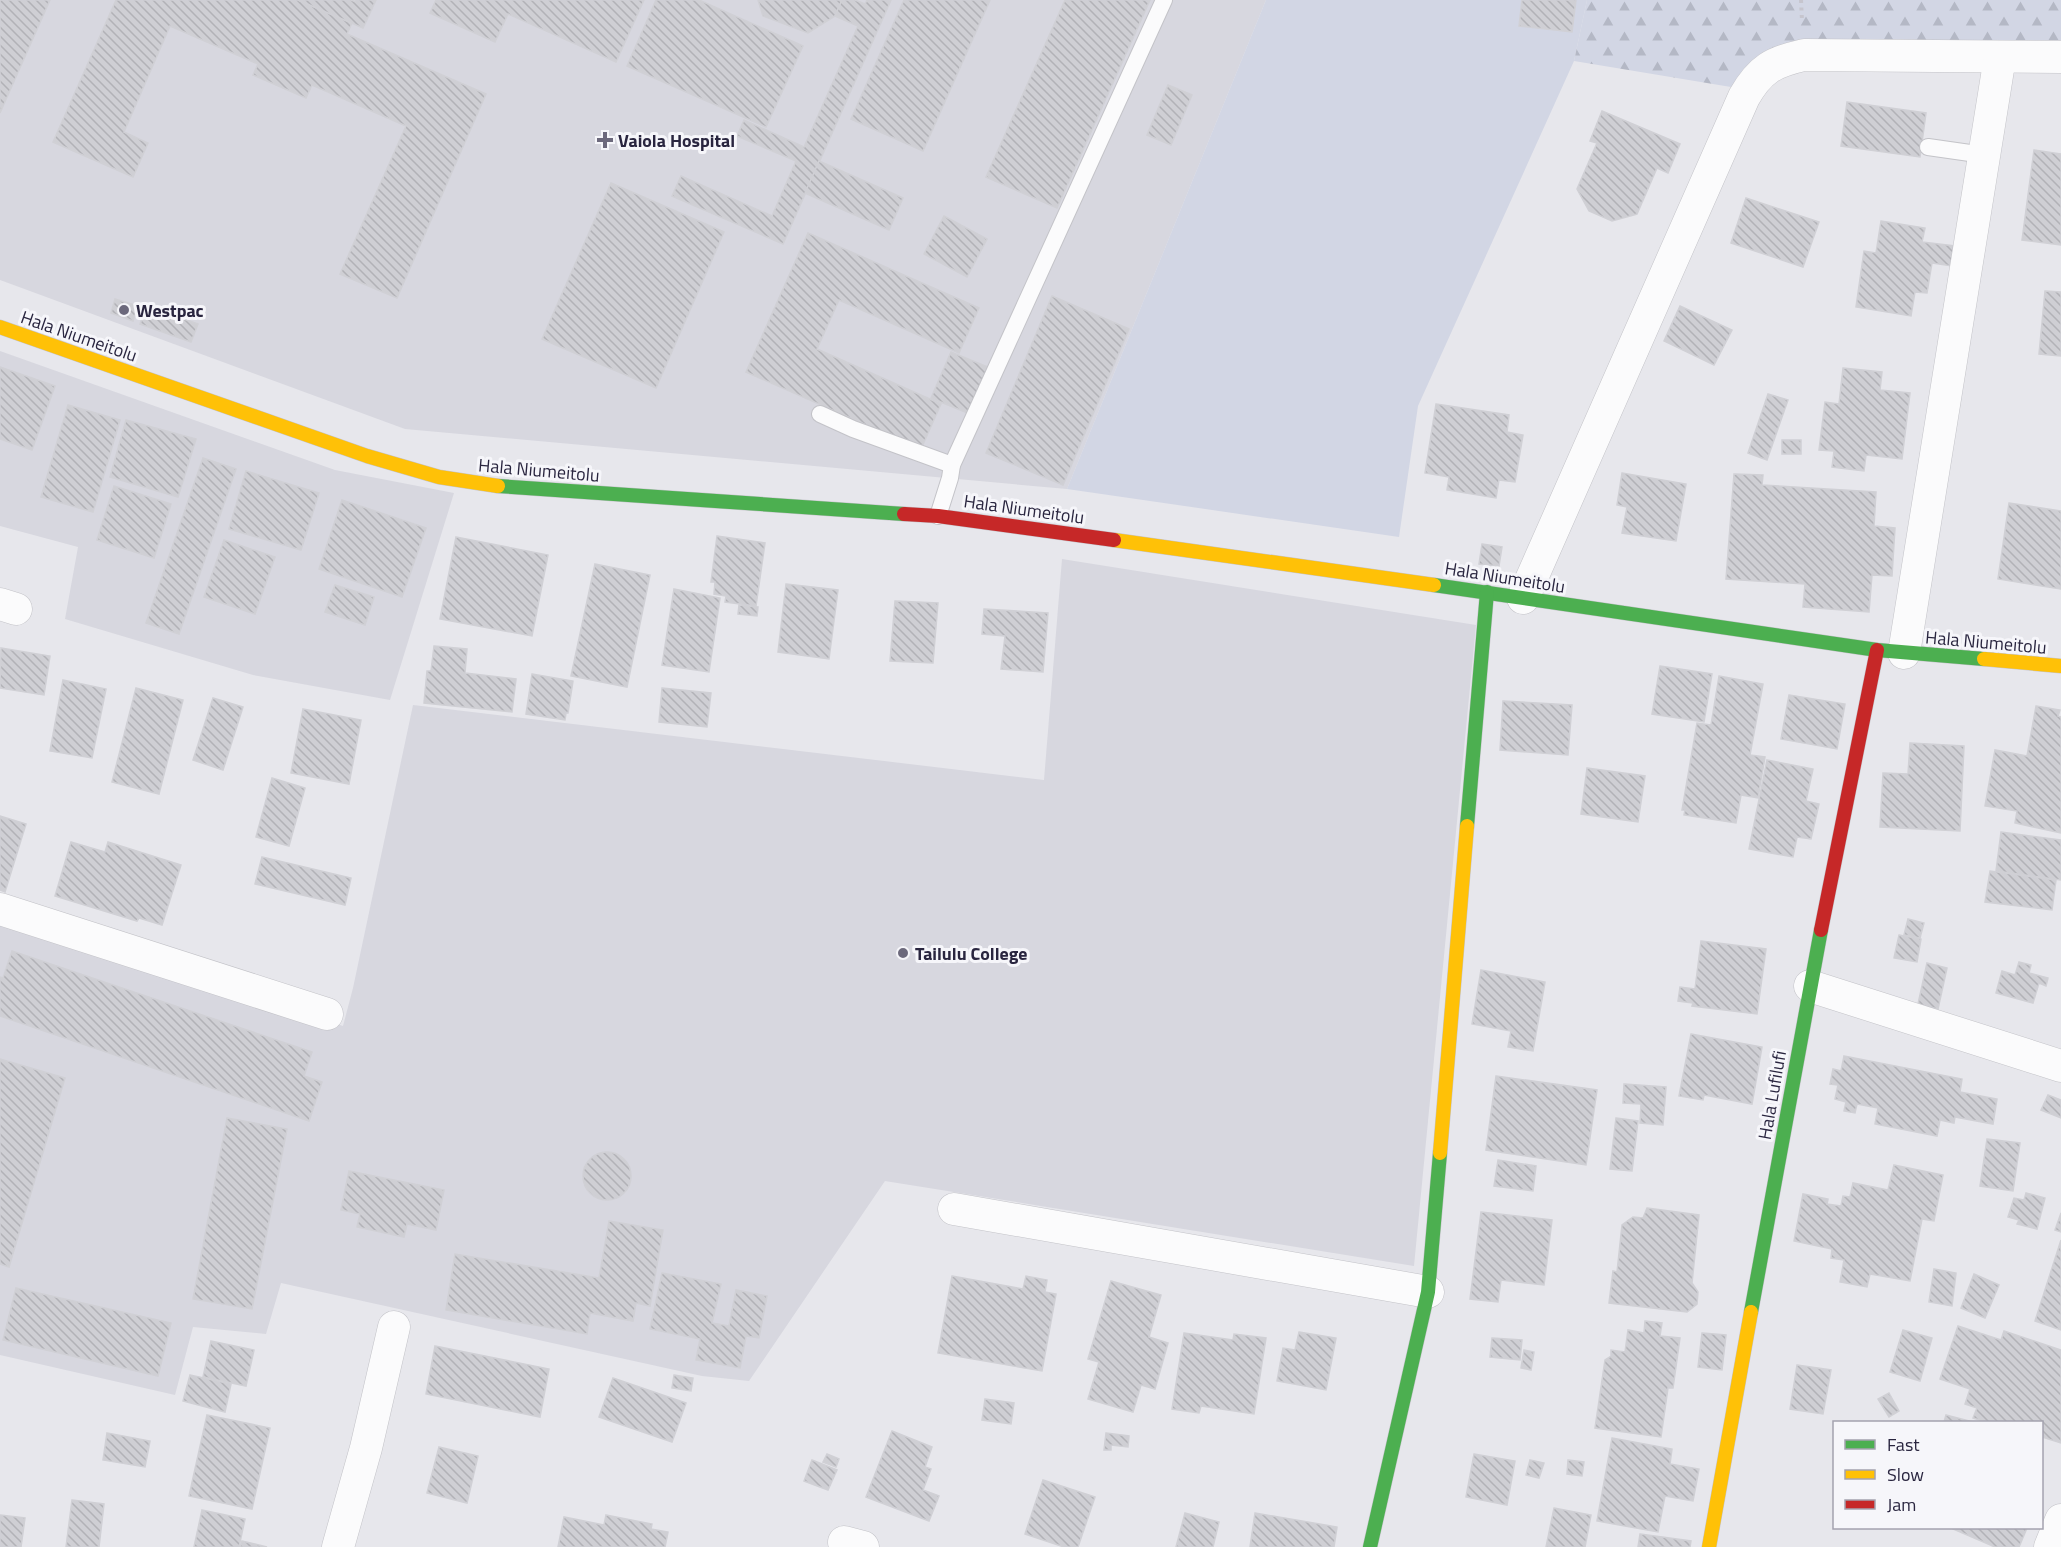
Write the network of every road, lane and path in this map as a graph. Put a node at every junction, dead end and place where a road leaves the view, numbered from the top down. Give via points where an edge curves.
1 (1164, 0) edge
2 (2000, 57) junction
3 (2061, 57) edge
4 (1928, 147) dead end
5 (1984, 155) junction
6 (0, 327) edge
7 (820, 414) dead end
8 (952, 465) junction
9 (938, 516) junction
10 (1487, 592) junction
11 (1523, 598) junction
12 (1890, 651) junction
13 (2061, 666) edge
14 (0, 909) edge
15 (1810, 986) junction
16 (327, 1014) dead end
17 (2061, 1066) edge
18 (954, 1209) dead end
19 (1428, 1292) junction
20 (394, 1327) dead end
21 (2061, 1520) edge
22 (339, 1547) edge
23 (1370, 1547) edge
24 (1709, 1547) edge
25 (2050, 1547) edge

1 - 8 lane
2 - 3 street
2 - 5 street
2 - 11 street via 1804,55 1782,60 1754,81
4 - 5 lane
5 - 12 street
6 - 9 street, Hala Niumeitolu via 367,456 439,477 512,488
7 - 8 lane
8 - 9 lane
9 - 10 street, Hala Niumeitolu
10 - 11 street, Hala Niumeitolu
10 - 19 street
11 - 12 street, Hala Niumeitolu
12 - 13 street, Hala Niumeitolu
12 - 15 street, Hala Lufilufi
14 - 16 street
15 - 17 street
15 - 24 street, Hala Lufilufi
18 - 19 street
19 - 23 street
20 - 22 street
21 - 25 street

